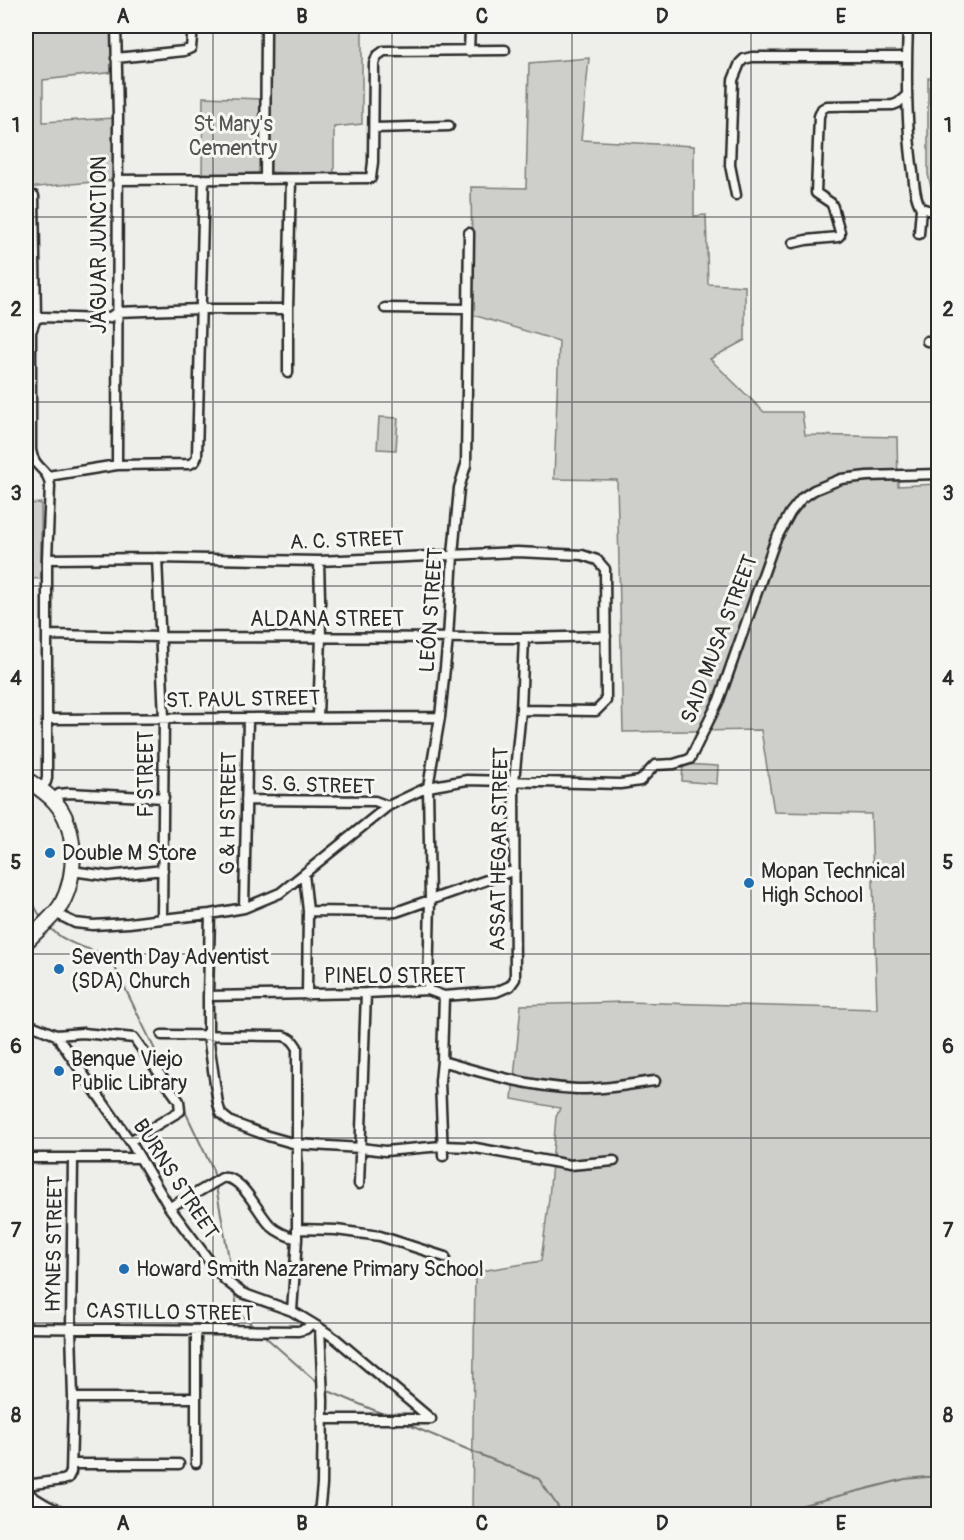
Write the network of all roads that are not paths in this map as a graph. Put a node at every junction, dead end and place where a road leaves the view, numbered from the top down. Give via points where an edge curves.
1 (116, 26) edge
2 (193, 26) edge
3 (266, 26) edge
4 (470, 26) edge
5 (908, 26) edge
6 (506, 50) dead end
7 (469, 51) junction
8 (907, 57) junction
9 (116, 58) junction
10 (907, 95) junction
11 (449, 126) dead end
12 (374, 128) junction
13 (204, 179) junction
14 (265, 179) junction
15 (291, 179) junction
16 (117, 180) junction
17 (735, 195) dead end
18 (34, 196) dead end
19 (921, 208) junction
20 (939, 213) edge
21 (469, 233) dead end
22 (919, 234) dead end
23 (794, 243) dead end
24 (385, 308) dead end
25 (201, 309) junction
26 (288, 309) junction
27 (468, 309) junction
28 (117, 312) junction
29 (36, 319) junction
30 (927, 341) dead end
31 (939, 342) edge
32 (288, 373) dead end
33 (117, 465) junction
34 (939, 474) edge
35 (48, 476) junction
36 (453, 555) junction
37 (157, 558) junction
38 (47, 559) junction
39 (319, 561) junction
40 (47, 635) junction
41 (606, 636) junction
42 (161, 637) junction
43 (321, 637) junction
44 (448, 638) junction
45 (524, 638) junction
46 (521, 710) junction
47 (318, 716) junction
48 (440, 717) junction
49 (164, 718) junction
50 (47, 719) junction
51 (248, 719) junction
52 (26, 779) edge
53 (514, 781) junction
54 (428, 787) junction
55 (39, 789) junction
56 (164, 798) junction
57 (52, 800) junction
58 (246, 801) junction
59 (388, 806) junction
60 (163, 870) junction
61 (515, 870) junction
62 (72, 871) junction
63 (304, 874) junction
64 (430, 899) junction
65 (244, 909) junction
66 (308, 911) junction
67 (55, 913) junction
68 (210, 914) junction
69 (162, 919) junction
70 (26, 942) edge
71 (510, 986) joint
72 (428, 990) junction
73 (366, 993) junction
74 (307, 995) junction
75 (207, 996) junction
76 (444, 996) junction
77 (26, 1023) edge
78 (56, 1035) junction
79 (162, 1035) dead end
80 (208, 1036) junction
81 (442, 1061) junction
82 (655, 1081) dead end
83 (130, 1141) junction
84 (296, 1144) junction
85 (442, 1146) junction
86 (361, 1148) junction
87 (442, 1156) dead end
88 (26, 1158) edge
89 (140, 1158) junction
90 (73, 1159) junction
91 (614, 1161) dead end
92 (359, 1184) dead end
93 (169, 1207) junction
94 (297, 1229) junction
95 (297, 1239) junction
96 (445, 1257) dead end
97 (292, 1311) junction
98 (316, 1325) junction
99 (26, 1328) edge
100 (71, 1329) junction
101 (196, 1330) junction
102 (73, 1398) junction
103 (195, 1398) junction
104 (322, 1419) junction
105 (196, 1463) dead end
106 (72, 1464) junction
107 (179, 1464) dead end
108 (26, 1485) edge
109 (26, 1493) edge
110 (64, 1515) edge
111 (319, 1515) edge

1 - 9 street, JAGUAR JUNCTION
2 - 9 street via 191,48 184,51
3 - 14 street
4 - 7 street
5 - 8 street
6 - 7 street
7 - 12 street via 384,51 377,56
8 - 10 street
8 - 17 street via 744,59 733,80 730,165
9 - 16 street, JAGUAR JUNCTION
10 - 19 street via 910,152
10 - 23 street via 893,105 822,109 816,192 833,207 840,236
11 - 12 street
12 - 15 street via 371,178
13 - 14 street
13 - 16 street
13 - 25 street
14 - 15 street
15 - 26 street
16 - 28 street, JAGUAR JUNCTION
18 - 29 street
19 - 20 street
19 - 22 street
21 - 27 street, LEÓN STREET
24 - 27 street
25 - 26 street
25 - 28 street
25 - 33 street via 195,461
26 - 32 street
27 - 36 street, LEÓN STREET via 466,465 459,488
28 - 29 street via 102,319
28 - 33 street, JAGUAR JUNCTION
29 - 35 street via 32,332 31,450 34,463
30 - 31 street
33 - 35 street
34 - 53 street, SAID MUSA STREET via 841,479 802,498 789,513 775,541 719,700 690,759 656,765 640,782
35 - 38 street
36 - 39 street, A. C. STREET
36 - 41 street, A. C. STREET via 517,552 582,555 597,560 605,569
36 - 44 street, LEÓN STREET
37 - 38 street, A. C. STREET
37 - 39 street, A. C. STREET
37 - 42 street, F STREET
38 - 40 street
39 - 43 street
40 - 42 street, ALDANA STREET
40 - 50 street
41 - 45 street, ALDANA STREET
41 - 46 street, A. C. STREET via 606,701 596,711
42 - 43 street, ALDANA STREET
42 - 49 street, F STREET
43 - 44 street, ALDANA STREET
43 - 47 street
44 - 45 street, ALDANA STREET
44 - 48 street, LEÓN STREET
45 - 46 street, ASSAT HEGAR STREET
46 - 53 street, ASSAT HEGAR STREET
47 - 48 street, ST. PAUL STREET
47 - 51 street, ST. PAUL STREET
48 - 54 street, LEÓN STREET
49 - 50 street, ST. PAUL STREET
49 - 51 street, ST. PAUL STREET
49 - 56 street, F STREET
50 - 55 street via 47,778
51 - 58 street, G & H STREET
52 - 55 highway
53 - 54 street, SAID MUSA STREET via 467,780
53 - 61 street, ASSAT HEGAR STREET
54 - 59 street, SAID MUSA STREET
54 - 64 street, LEÓN STREET
55 - 57 highway
56 - 57 street via 69,793
56 - 60 street, F STREET
57 - 62 highway via 68,829
58 - 59 street, S. G. STREET via 375,801
58 - 65 street, G & H STREET
59 - 63 street, SAID MUSA STREET
60 - 62 street via 108,876
60 - 69 street, F STREET
61 - 64 street
61 - 71 street, ASSAT HEGAR STREET via 515,979
62 - 67 highway
63 - 65 street, SAID MUSA STREET via 280,893
63 - 66 street
64 - 66 street via 396,912
64 - 72 street, LEÓN STREET
65 - 68 street, SAID MUSA STREET
66 - 74 street
67 - 69 street, SAID MUSA STREET via 93,926
67 - 70 highway
68 - 69 street, SAID MUSA STREET
68 - 75 street
71 - 76 street, PINELO STREET via 496,992
72 - 73 street, PINELO STREET
72 - 76 street, PINELO STREET
73 - 74 street, PINELO STREET
73 - 86 street
74 - 75 street, PINELO STREET
75 - 80 street
76 - 81 street
77 - 78 street
78 - 83 street, BURNS STREET
78 - 83 street via 134,1038 179,1101 180,1111
79 - 80 street
80 - 84 street via 221,1114 231,1122
80 - 84 street via 283,1036 294,1041
81 - 82 street via 505,1078 578,1089
81 - 85 street
83 - 89 street, BURNS STREET
84 - 86 street
84 - 94 street
85 - 86 street
85 - 87 street
85 - 91 street via 470,1147 570,1165
86 - 92 street
88 - 90 street
89 - 90 street
89 - 93 street, BURNS STREET
90 - 100 street, HYNES STREET
93 - 95 street via 228,1177 234,1179 269,1224
93 - 97 street, BURNS STREET via 213,1266 234,1287
94 - 95 street
94 - 96 street via 381,1236
95 - 97 street
97 - 98 street, BURNS STREET
98 - 101 street, CASTILLO STREET via 298,1332
98 - 104 street
98 - 104 street, BURNS STREET via 431,1419
99 - 100 street, CASTILLO STREET
100 - 101 street, CASTILLO STREET
100 - 102 street, HYNES STREET
101 - 103 street
102 - 103 street
102 - 106 street, HYNES STREET
103 - 105 street
104 - 111 street
106 - 107 street
106 - 108 street via 68,1478
109 - 110 street

